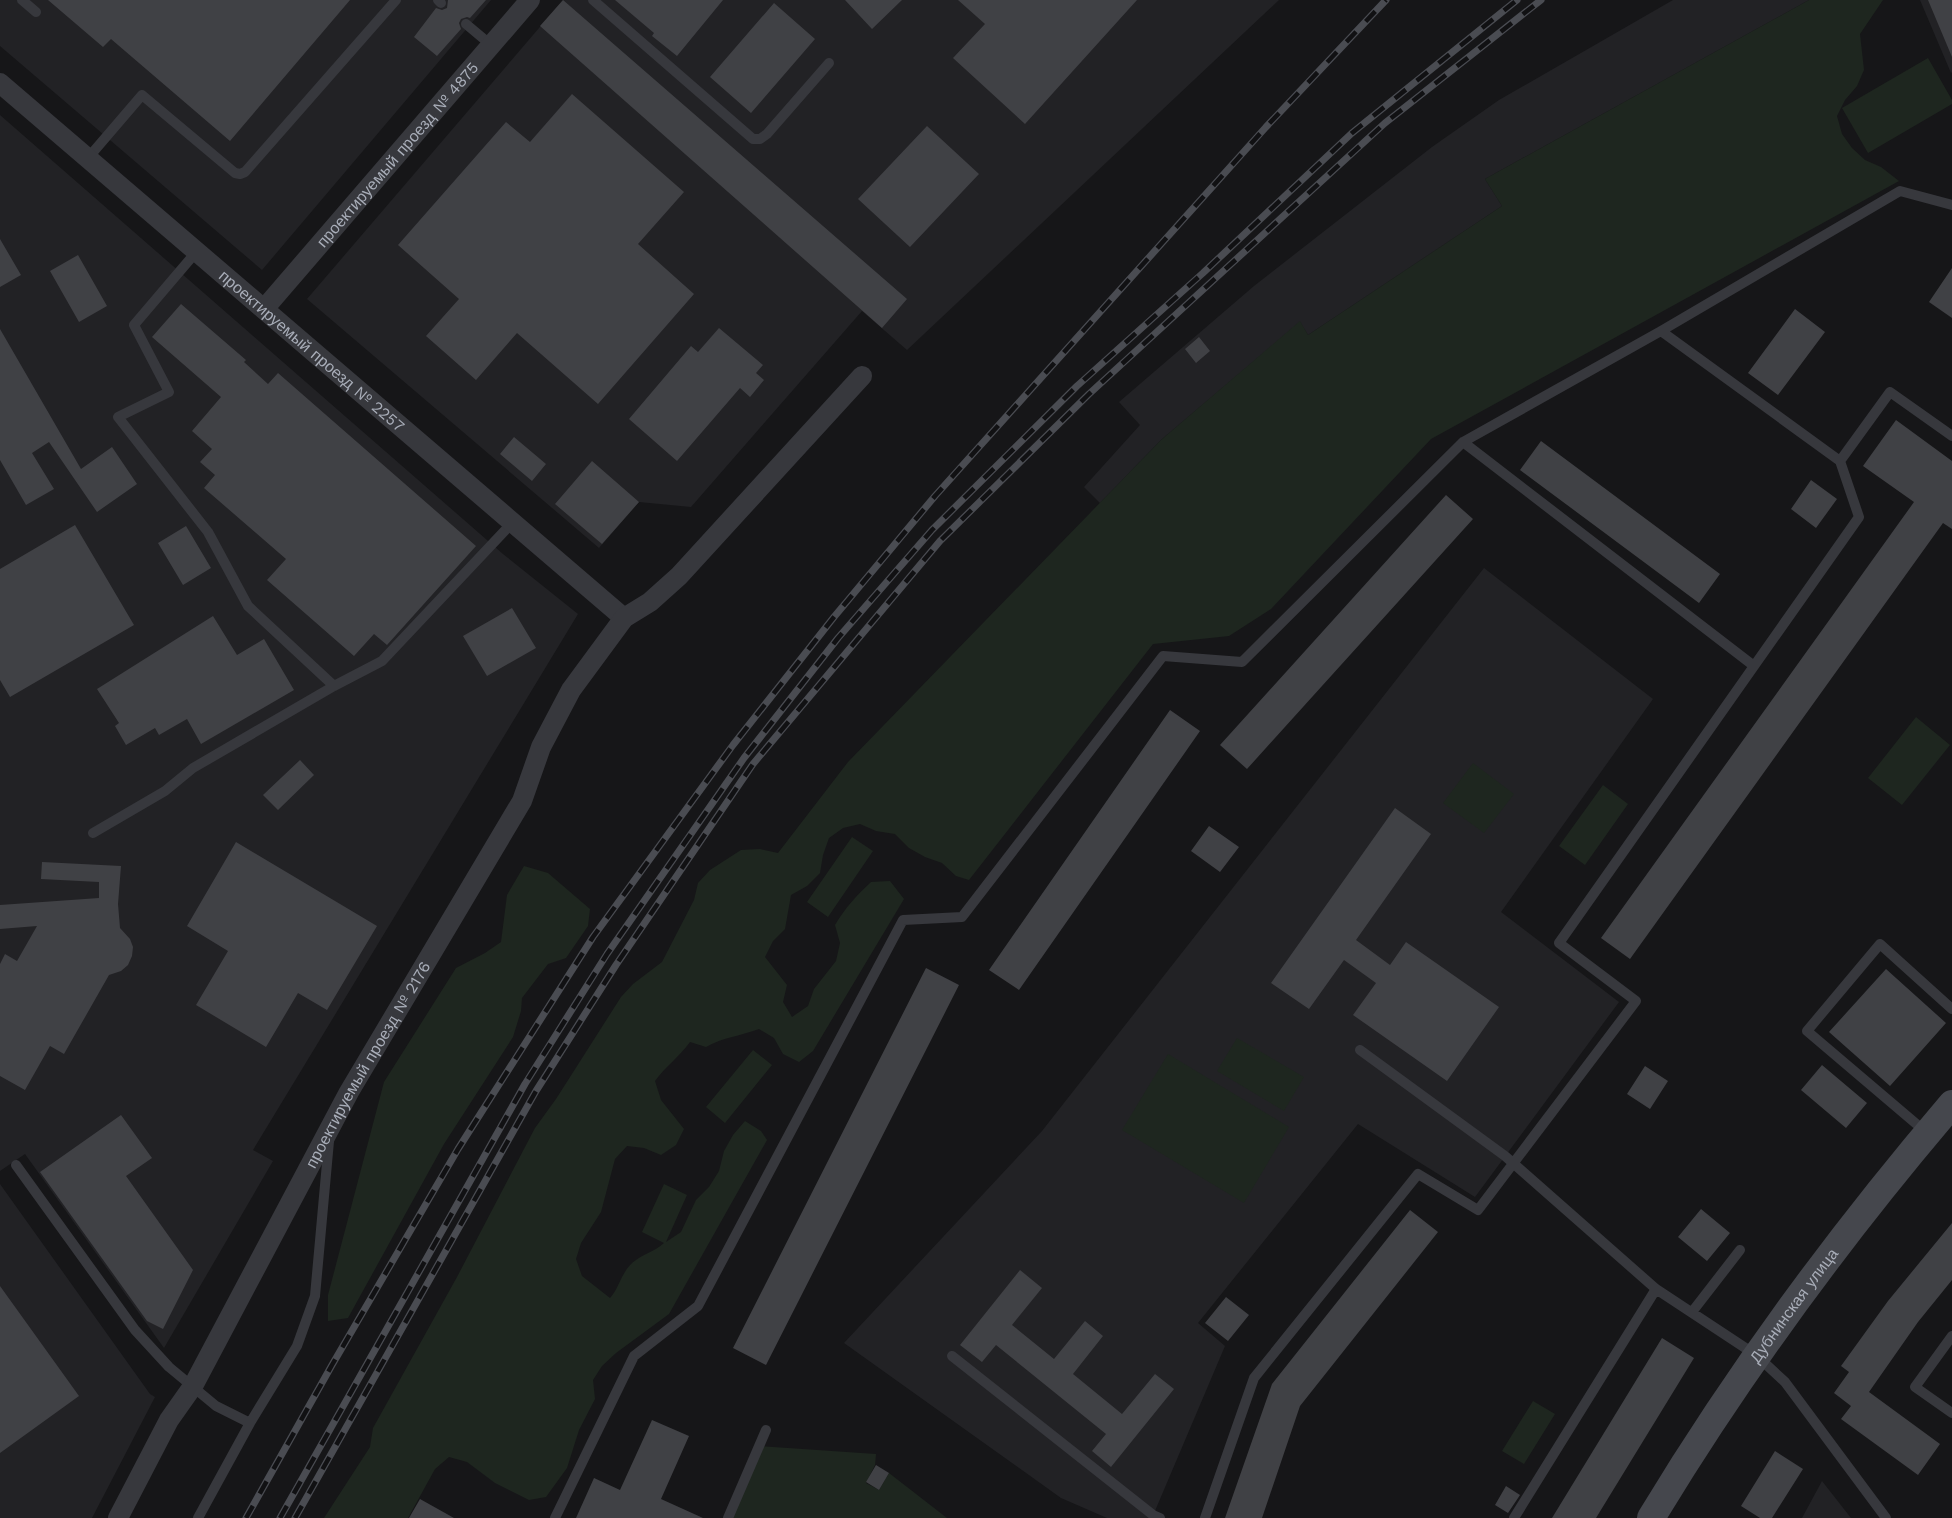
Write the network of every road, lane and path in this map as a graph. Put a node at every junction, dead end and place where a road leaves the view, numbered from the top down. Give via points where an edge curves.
1 (22, 0) edge
2 (396, 0) edge
3 (530, 0) edge
4 (593, 0) edge
5 (36, 12) dead end
6 (466, 24) dead end
7 (491, 45) junction
8 (830, 63) dead end
9 (0, 83) edge
10 (88, 158) junction
11 (1952, 205) edge
12 (196, 251) junction
13 (264, 309) junction
14 (1661, 331) junction
15 (862, 376) dead end
16 (1952, 436) edge
17 (1463, 442) junction
18 (1840, 461) junction
19 (513, 522) junction
20 (624, 618) junction
21 (1754, 666) junction
22 (334, 686) junction
23 (93, 833) dead end
24 (1952, 1009) edge
25 (1360, 1050) dead end
26 (1952, 1104) edge
27 (330, 1129) junction
28 (1927, 1133) junction
29 (1513, 1163) junction
30 (16, 1165) dead end
31 (1740, 1250) dead end
32 (1656, 1289) junction
33 (1692, 1312) junction
34 (1952, 1336) edge
35 (1756, 1355) junction
36 (952, 1356) dead end
37 (193, 1386) junction
38 (1952, 1413) edge
39 (250, 1423) junction
40 (766, 1430) dead end
41 (118, 1518) edge
42 (198, 1518) edge
43 (555, 1518) edge
44 (728, 1518) edge
45 (1160, 1518) edge
46 (1205, 1518) edge
47 (1514, 1518) edge
48 (1651, 1518) edge
49 (1886, 1518) edge

1 - 5 lane
2 - 10 lane via 245,172 235,173 142,95
3 - 7 street, проектируемый проезд № 4875
4 - 8 lane via 753,139 767,134
6 - 7 lane
7 - 13 street, проектируемый проезд № 4875
9 - 10 street, проектируемый проезд № 2257
10 - 12 street, проектируемый проезд № 2257
11 - 14 lane via 1900,191
12 - 13 street, проектируемый проезд № 2257
12 - 22 lane via 134,325 169,392 118,417 207,532 248,606
13 - 19 street, проектируемый проезд № 2257
14 - 17 lane
14 - 18 lane
15 - 20 street via 678,576 650,602
16 - 18 lane via 1890,392
17 - 21 lane
17 - 43 lane via 1242,662 1163,656 962,917 903,920 698,1306 634,1356
18 - 21 lane via 1859,517
19 - 20 street, проектируемый проезд № 2257
19 - 22 lane via 382,660
20 - 27 street, проектируемый проезд № 2176 via 571,690 541,747 522,801 361,1070
21 - 29 lane via 1559,944 1636,1001
22 - 23 lane via 193,768 165,791
24 - 28 lane via 1880,944 1807,1031
25 - 29 lane
26 - 28 main road, Дубнинская улица
27 - 37 street, проектируемый проезд № 2176
27 - 39 lane via 315,1296 297,1346
28 - 35 main road, Дубнинская улица via 1840,1240
29 - 32 lane
29 - 46 lane via 1478,1210 1418,1174 1254,1378
30 - 37 lane via 135,1330 169,1367
31 - 33 lane
32 - 33 lane
32 - 47 lane
33 - 35 lane
34 - 38 lane via 1915,1387
35 - 48 main road, Дубнинская улица
35 - 49 lane via 1785,1382
36 - 45 lane
37 - 39 lane via 216,1406
37 - 41 street, проектируемый проезд № 2176 via 169,1420
39 - 42 lane
40 - 44 lane

